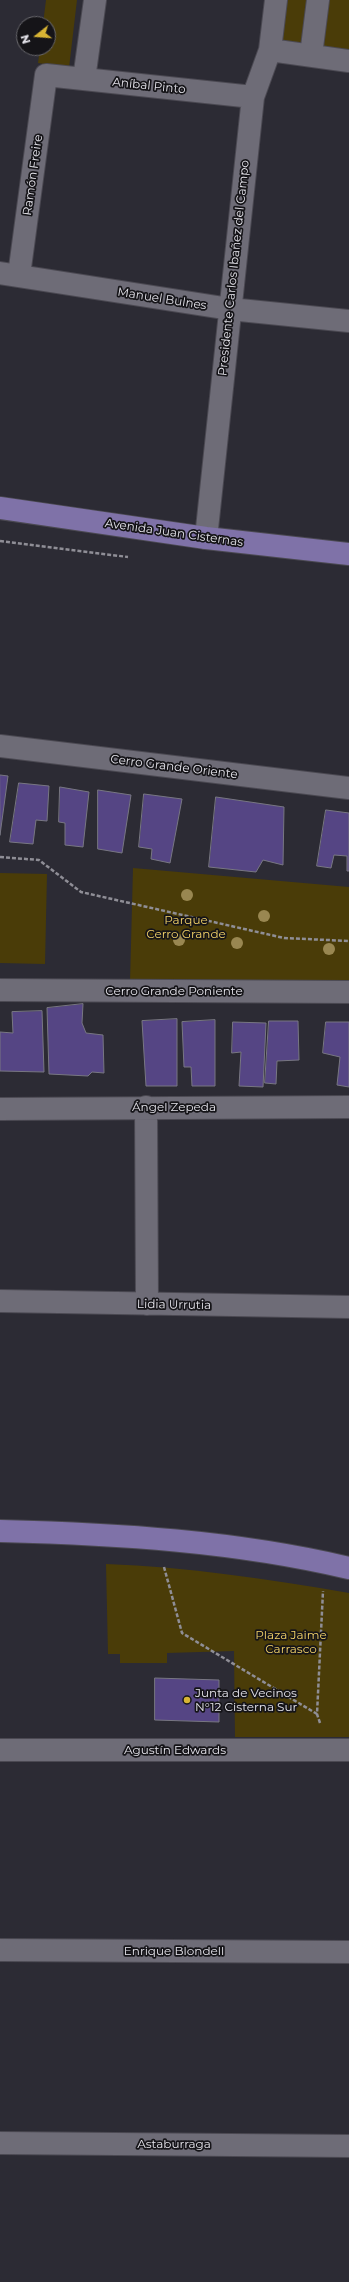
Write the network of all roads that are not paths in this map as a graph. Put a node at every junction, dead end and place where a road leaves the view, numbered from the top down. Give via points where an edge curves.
1 (95, 0) edge
2 (276, 0) edge
3 (318, 0) edge
4 (270, 50) junction
5 (311, 55) junction
6 (349, 61) edge
7 (46, 75) joint
8 (84, 79) junction
9 (253, 97) junction
10 (10, 274) edge
11 (230, 310) junction
12 (349, 321) edge
13 (0, 508) edge
14 (206, 538) junction
15 (349, 554) edge
16 (0, 746) edge
17 (349, 788) edge
18 (0, 990) edge
19 (349, 992) edge
20 (146, 1107) junction
21 (349, 1107) edge
22 (0, 1109) edge
23 (0, 1301) edge
24 (147, 1304) junction
25 (349, 1307) edge
26 (0, 1531) edge
27 (349, 1568) edge
28 (0, 1750) edge
29 (339, 1750) edge
30 (0, 1950) edge
31 (349, 1952) edge
32 (0, 2143) edge
33 (349, 2146) edge

1 - 8 street
2 - 4 street, Presidente Carlos Ibañez del Campo
3 - 5 street
4 - 5 street
4 - 9 street, Presidente Carlos Ibañez del Campo
5 - 6 street
7 - 8 street, Aníbal Pinto
7 - 10 street, Ramón Freire
8 - 9 street, Aníbal Pinto
9 - 11 street, Presidente Carlos Ibañez del Campo
10 - 11 street, Manuel Bulnes
11 - 12 street, Manuel Bulnes
11 - 14 street, Presidente Carlos Ibañez del Campo
13 - 14 main road, Avenida Juan Cisternas
14 - 15 main road, Avenida Juan Cisternas
16 - 17 street, Cerro Grande Oriente
18 - 19 street, Cerro Grande Poniente
20 - 21 street, Ángel Zepeda
20 - 22 street, Ángel Zepeda
20 - 24 street
23 - 24 street, Lidia Urrutia
24 - 25 street, Lidia Urrutia
26 - 27 main road via 179,1540
28 - 29 street, Agustín Edwards
30 - 31 street, Enrique Blondell
32 - 33 street, Astaburraga

